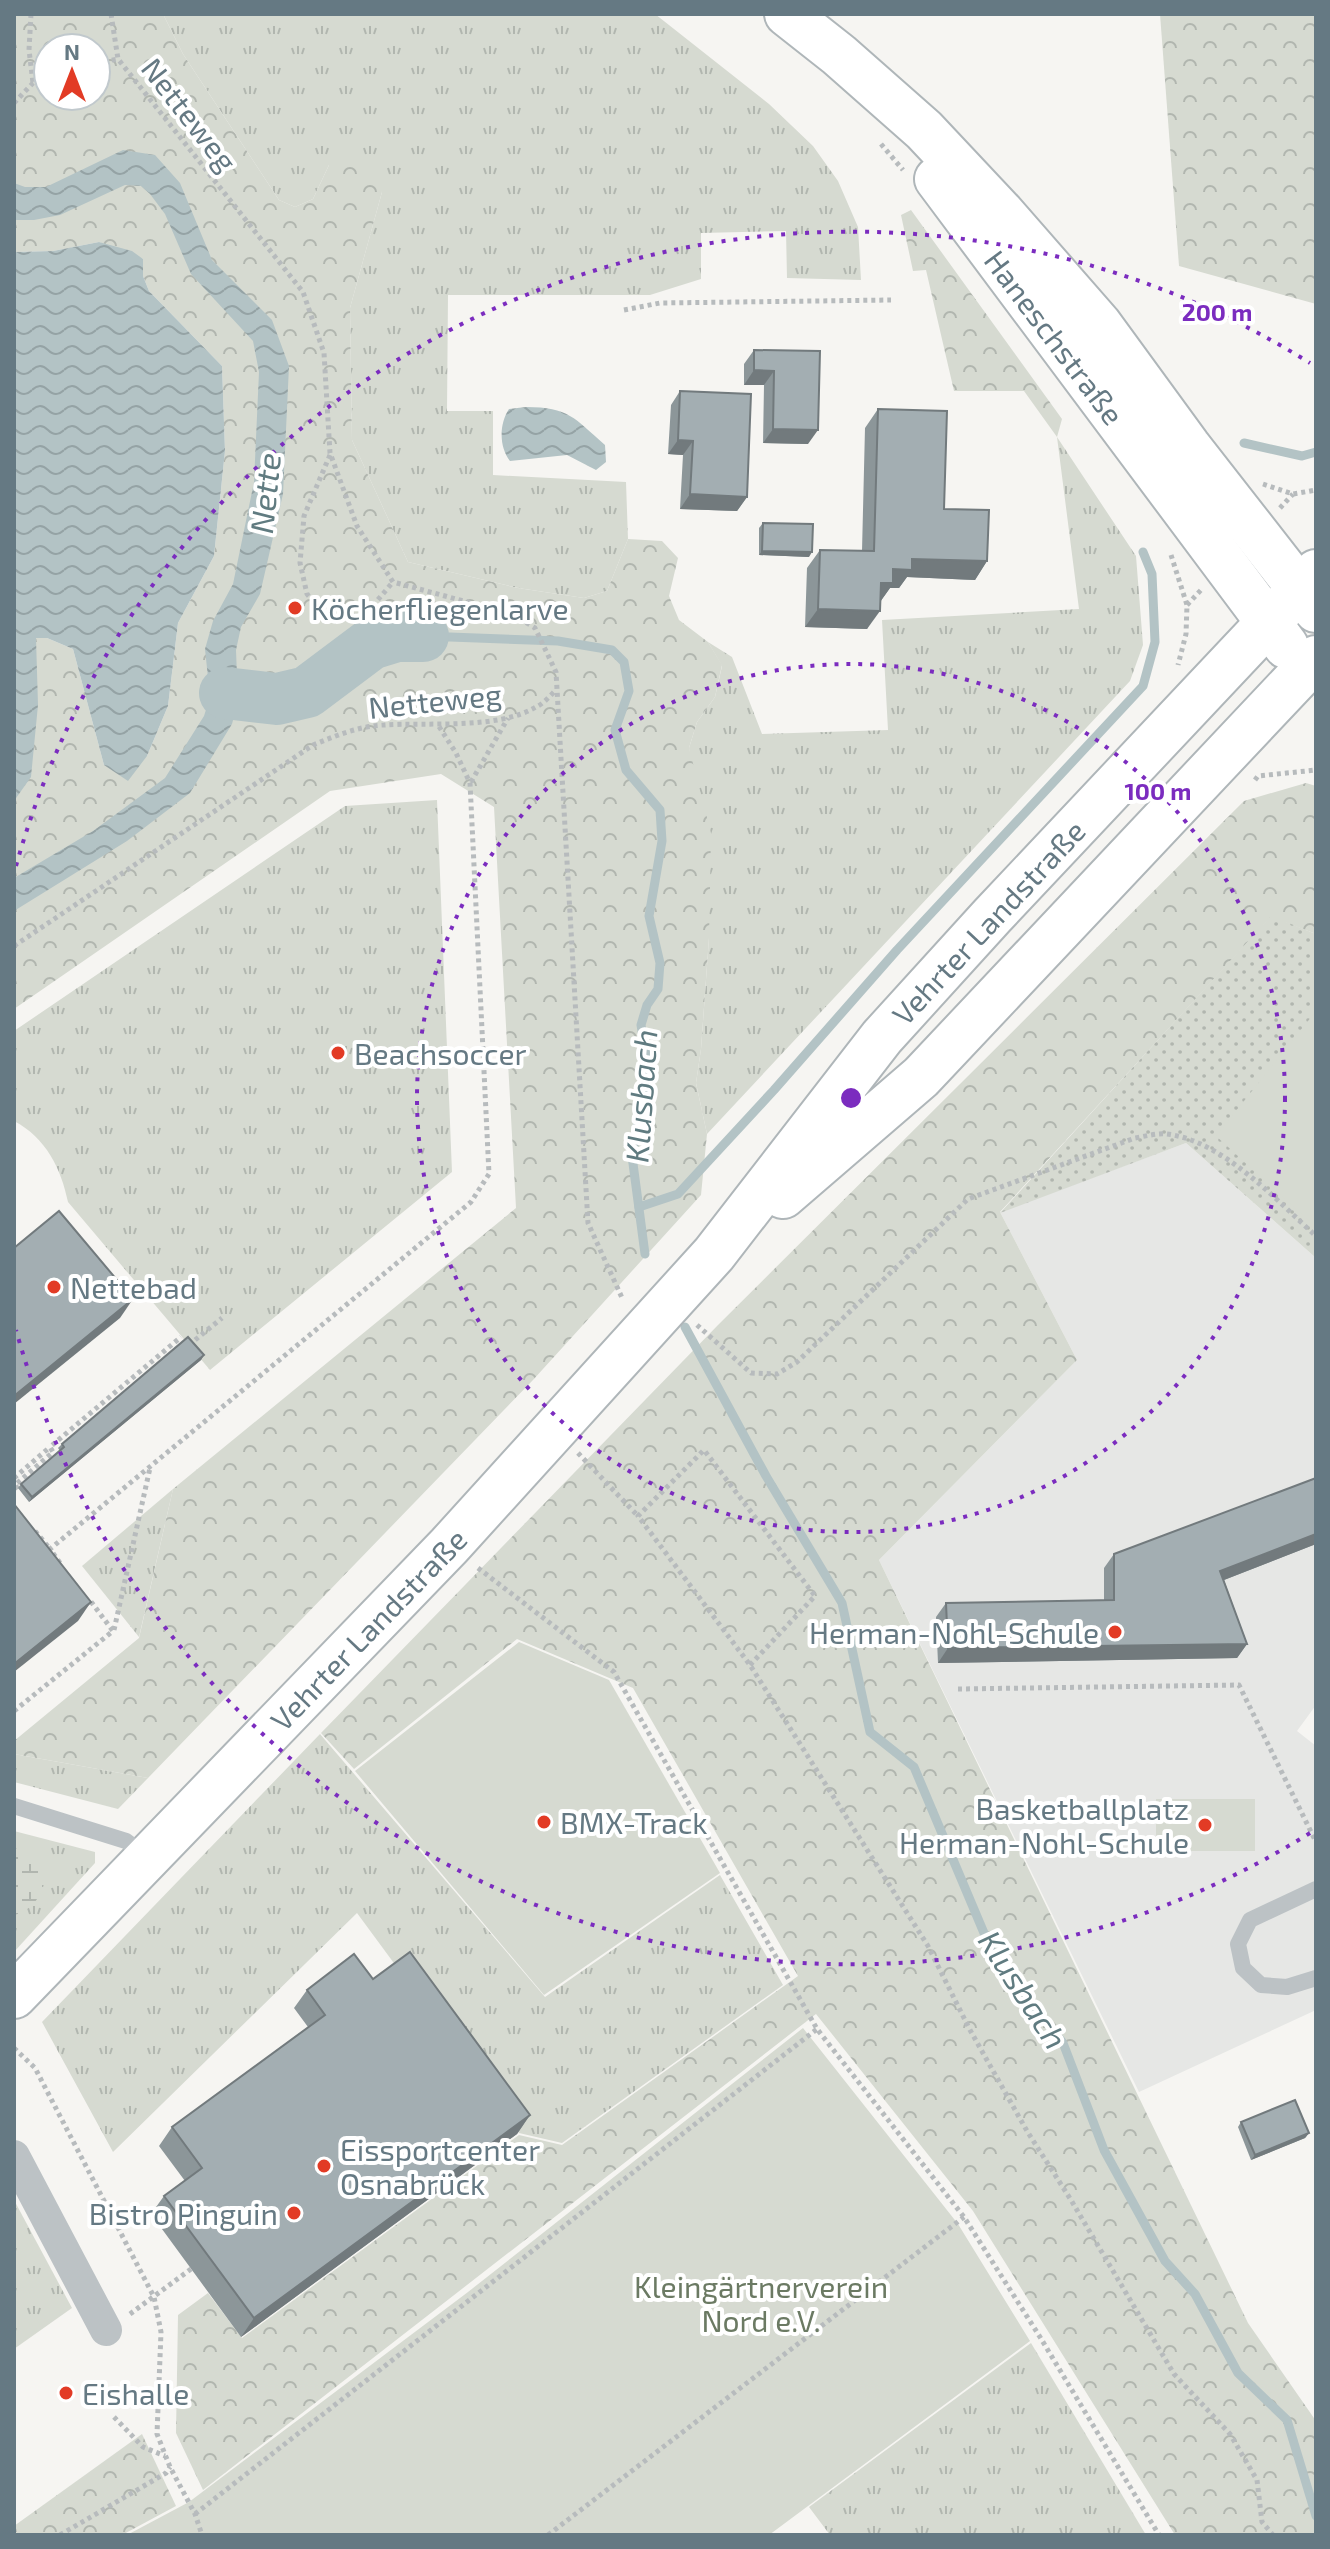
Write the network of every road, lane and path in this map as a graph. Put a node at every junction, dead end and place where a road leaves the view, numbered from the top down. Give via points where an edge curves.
1 (31, 14) edge
2 (111, 14) edge
3 (787, 14) edge
4 (839, 55) junction
5 (118, 59) junction
6 (112, 60) edge
7 (32, 75) edge
8 (32, 84) edge
9 (14, 103) edge
10 (891, 300) dead end
11 (624, 310) dead end
12 (330, 453) junction
13 (1316, 490) edge
14 (1293, 494) dead end
15 (393, 582) junction
16 (1311, 590) edge
17 (1187, 605) dead end
18 (1268, 622) junction
19 (1186, 634) dead end
20 (1312, 671) edge
21 (555, 691) junction
22 (508, 718) junction
23 (438, 725) junction
24 (1316, 770) edge
25 (1258, 776) dead end
26 (470, 783) junction
27 (14, 946) edge
28 (1316, 1236) edge
29 (714, 1254) junction
30 (687, 1316) dead end
31 (222, 1318) dead end
32 (638, 1336) junction
33 (181, 1337) dead end
34 (188, 1346) edge
35 (554, 1429) junction
36 (50, 1447) junction
37 (62, 1452) edge
38 (151, 1466) junction
39 (14, 1478) edge
40 (15, 1488) edge
41 (638, 1516) junction
42 (34, 1529) edge
43 (449, 1546) junction
44 (50, 1549) junction
45 (68, 1572) edge
46 (86, 1596) edge
47 (113, 1631) junction
48 (750, 1665) junction
49 (958, 1689) dead end
50 (14, 1711) edge
51 (14, 1806) edge
52 (1316, 1842) edge
53 (147, 1857) junction
54 (1316, 1889) edge
55 (1316, 1978) edge
56 (14, 1996) edge
57 (817, 2029) junction
58 (14, 2048) edge
59 (14, 2156) edge
60 (964, 2217) junction
61 (191, 2269) dead end
62 (154, 2297) junction
63 (106, 2330) joint
64 (114, 2417) dead end
65 (166, 2456) junction
66 (170, 2467) junction
67 (195, 2514) junction
68 (60, 2535) edge
69 (202, 2535) edge
70 (548, 2535) edge
71 (1159, 2535) edge
72 (1273, 2535) edge

1 - 7 path
2 - 5 path, Netteweg
3 - 4 main road, Haneschstraße
4 - 16 main road, Haneschstraße via 924,130 1002,213 1099,324 1188,446
4 - 18 main road, Haneschstraße
5 - 6 path, Netteweg
5 - 12 path, Netteweg via 303,292 324,353
8 - 9 path
10 - 11 path via 660,303
12 - 15 path, Netteweg via 357,526
12 - 15 path, Netteweg via 304,516 300,563 307,594 324,614 350,618 370,609
13 - 14 path
15 - 21 path via 512,614 535,628 556,672
16 - 18 main road, Vehrter Landstraße
17 - 19 path
18 - 20 main road, Haneschstraße
18 - 29 main road, Vehrter Landstraße via 882,1037
20 - 29 main road, Vehrter Landstraße via 921,1077
21 - 22 path, Netteweg via 537,707
21 - 32 path via 588,1223
22 - 23 path, Netteweg
22 - 26 path
23 - 26 path
23 - 27 path, Netteweg via 381,725 313,745
24 - 25 path
26 - 38 path via 489,1174 471,1202
28 - 30 path via 1204,1145 1163,1133 1135,1138 968,1199 797,1362 777,1374 751,1373
29 - 32 main road, Vehrter Landstraße
31 - 34 path
32 - 35 main road, Vehrter Landstraße
33 - 36 path
35 - 41 path
35 - 43 main road, Vehrter Landstraße
36 - 39 path
36 - 40 path via 53,1452
37 - 40 path
38 - 44 path
38 - 47 path
41 - 48 path
41 - 48 path via 704,1450 815,1596
42 - 44 path
43 - 53 main road, Vehrter Landstraße
43 - 57 path via 614,1672
44 - 45 path
46 - 47 path
47 - 50 path
48 - 72 path via 928,1946 1027,2131 1174,2374 1230,2434 1257,2480 1262,2522
49 - 52 path via 1239,1685
51 - 53 lane via 126,1841
53 - 56 main road, Vehrter Landstraße
54 - 55 lane via 1250,1920 1238,1944 1243,1968 1261,1985 1287,1987
57 - 60 path
57 - 67 path
58 - 62 path via 35,2068
59 - 63 street
60 - 70 path
60 - 71 path
61 - 62 path
62 - 63 path
62 - 65 path via 161,2332 157,2434
64 - 65 path via 143,2447
65 - 66 path
66 - 67 path
66 - 68 path
67 - 69 path

